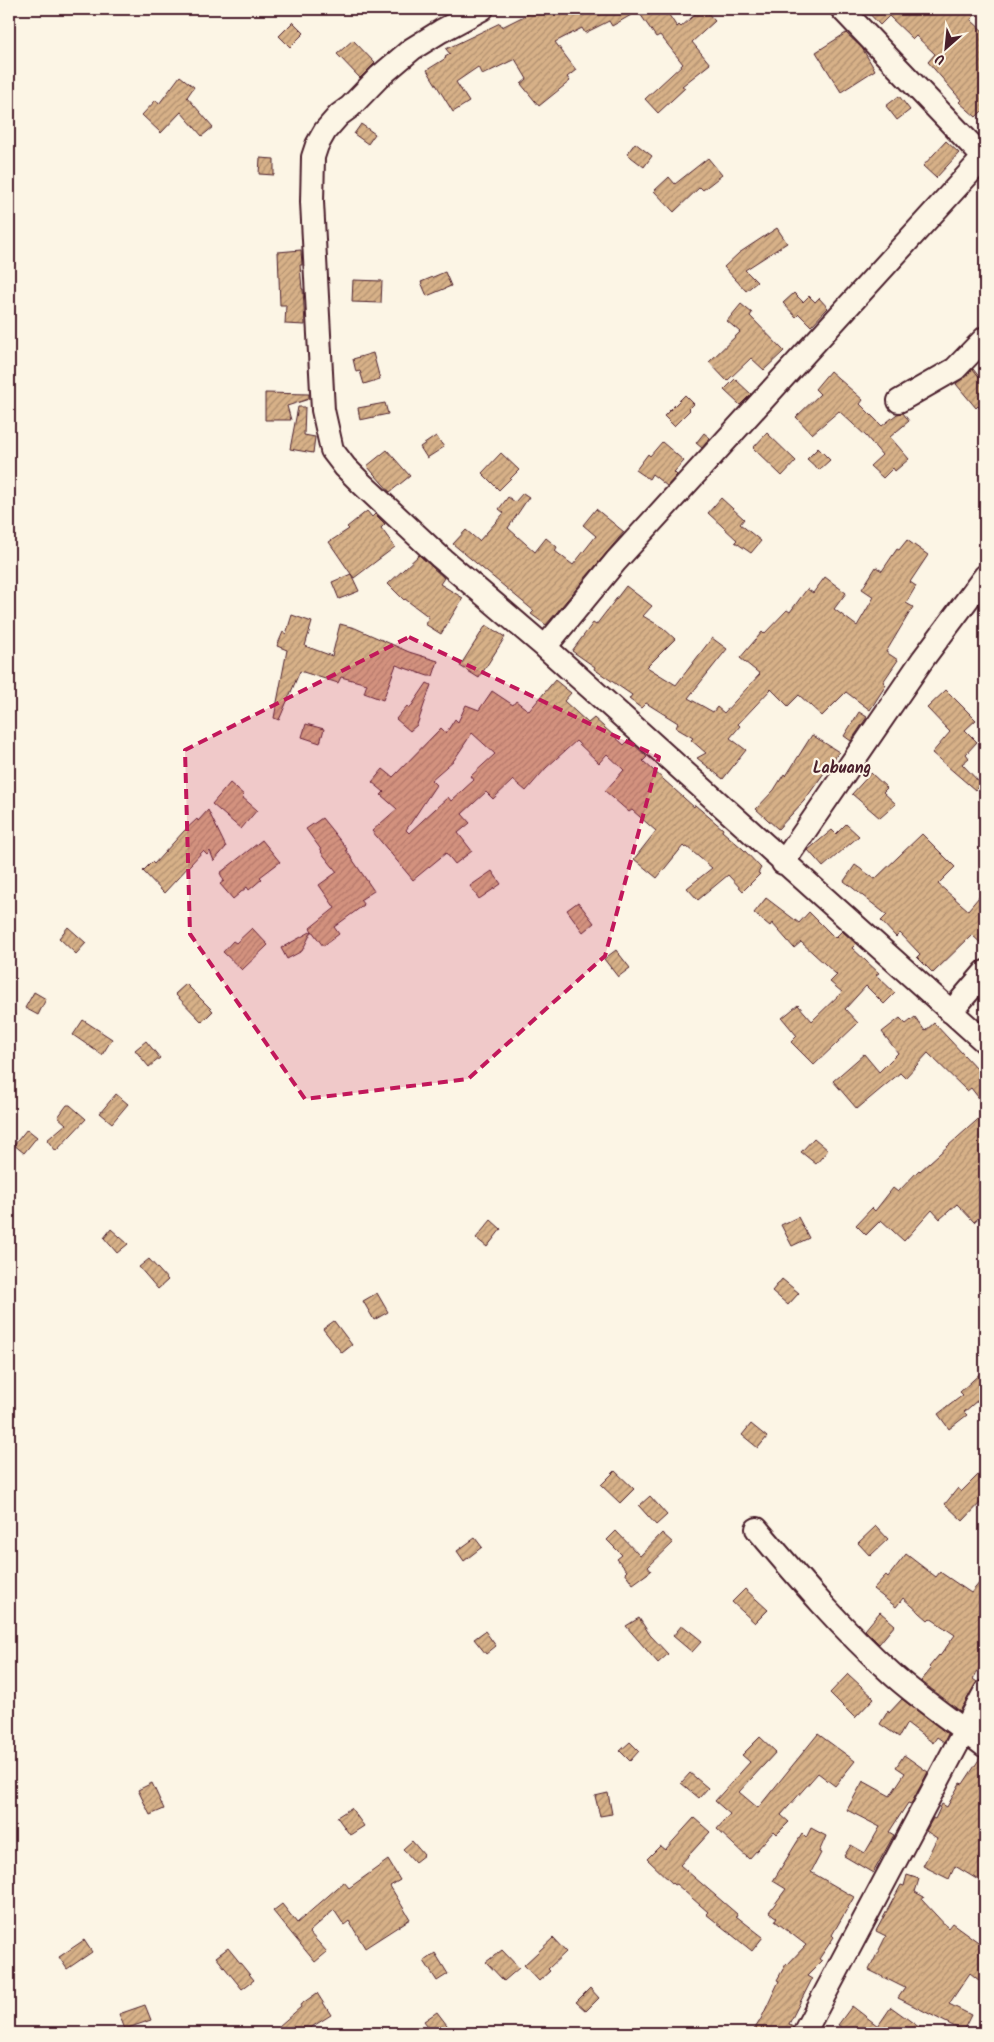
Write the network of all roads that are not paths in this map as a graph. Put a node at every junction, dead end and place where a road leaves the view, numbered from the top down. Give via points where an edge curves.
1 (482, 9) edge
2 (842, 9) edge
3 (985, 157) edge
4 (985, 338) edge
5 (899, 401) dead end
6 (985, 576) edge
7 (545, 646) junction
8 (784, 862) junction
9 (985, 972) edge
10 (951, 1012) junction
11 (985, 1042) edge
12 (757, 1529) dead end
13 (985, 1692) edge
14 (965, 1730) junction
15 (985, 1746) edge
16 (804, 2033) edge

1 - 7 street via 412,50 379,77 339,115 317,145 313,158 312,202 323,410 332,450 345,467 440,557
2 - 3 street
3 - 7 street via 623,554
4 - 5 street via 955,369
6 - 8 street via 923,659
7 - 8 street
8 - 10 street
9 - 10 street
10 - 11 street
12 - 14 street via 848,1632 899,1680
13 - 14 street
14 - 15 street
14 - 16 street

